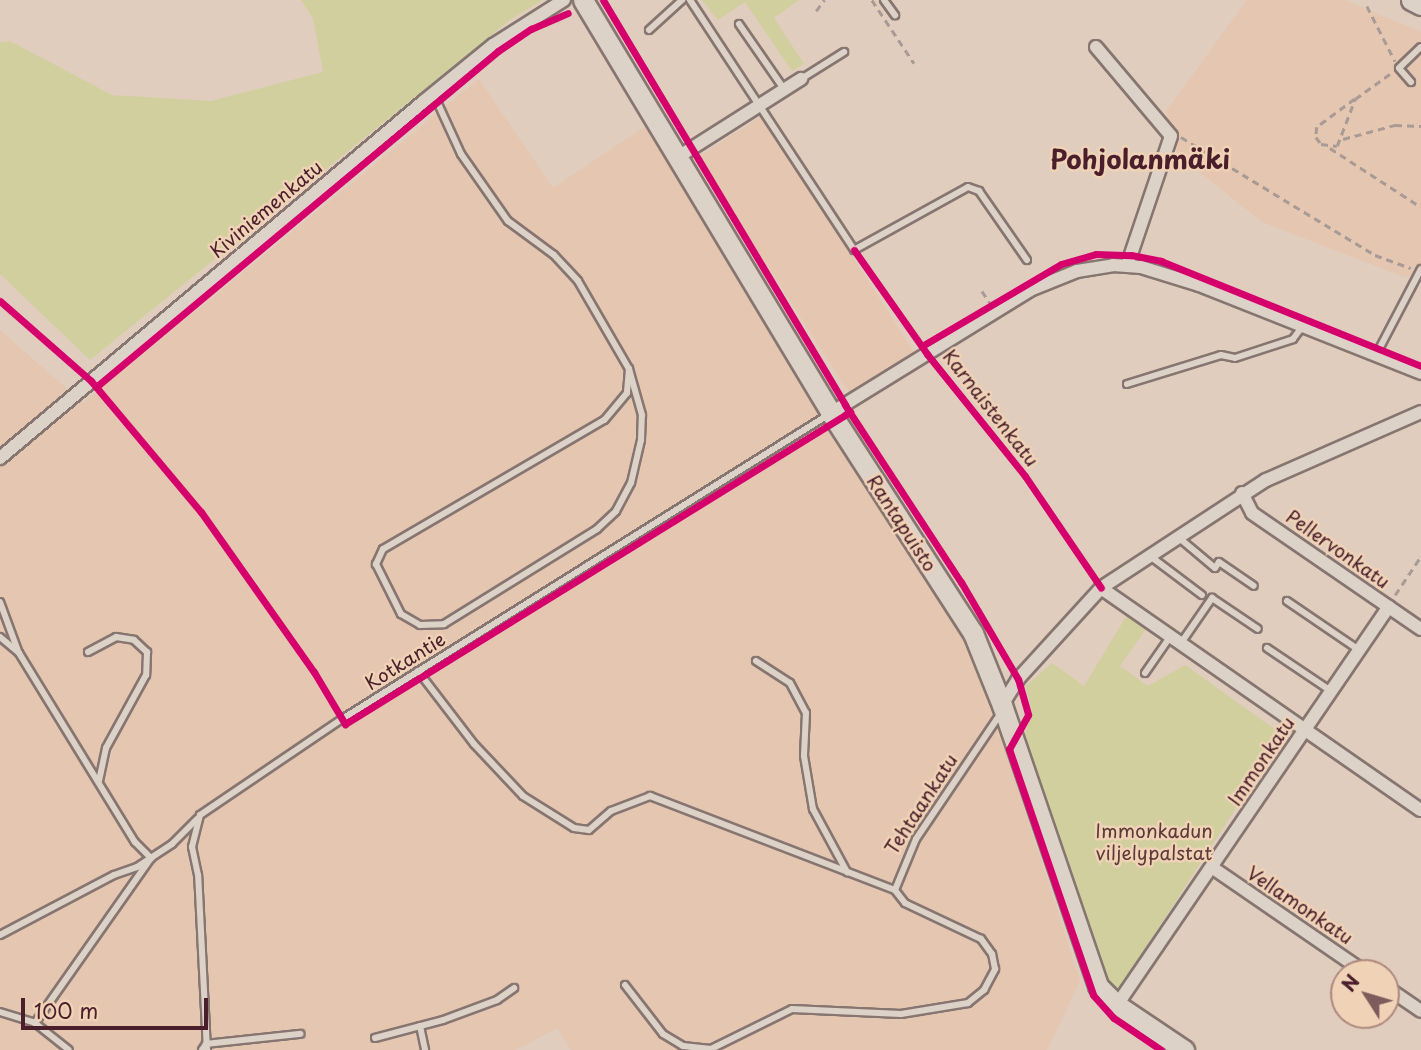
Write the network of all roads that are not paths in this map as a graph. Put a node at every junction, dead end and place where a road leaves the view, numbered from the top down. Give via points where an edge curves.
1 (564, 0) edge
2 (583, 0) edge
3 (682, 0) edge
4 (690, 0) edge
5 (884, 0) edge
6 (1411, 0) edge
7 (1421, 5) edge
8 (895, 15) dead end
9 (739, 24) dead end
10 (649, 30) dead end
11 (1096, 47) dead end
12 (1421, 47) edge
13 (844, 52) dead end
14 (801, 79) joint
15 (1411, 82) dead end
16 (785, 90) junction
17 (433, 93) junction
18 (760, 108) junction
19 (678, 157) junction
20 (1027, 260) dead end
21 (1127, 266) junction
22 (1420, 270) edge
23 (1303, 327) junction
24 (1376, 355) junction
25 (629, 369) junction
26 (1421, 373) edge
27 (1127, 384) dead end
28 (1421, 412) edge
29 (831, 413) junction
30 (0, 458) edge
31 (1242, 493) junction
32 (1177, 535) junction
33 (1149, 555) junction
34 (1254, 586) dead end
35 (1101, 588) junction
36 (1202, 594) dead end
37 (1287, 601) dead end
38 (0, 602) edge
39 (1388, 607) junction
40 (1258, 629) dead end
41 (1421, 629) edge
42 (0, 637) edge
43 (1175, 641) junction
44 (1267, 648) dead end
45 (1359, 650) junction
46 (88, 652) dead end
47 (19, 653) junction
48 (756, 660) dead end
49 (418, 671) junction
50 (1145, 673) dead end
51 (1331, 691) junction
52 (1002, 705) junction
53 (1303, 732) junction
54 (99, 780) junction
55 (1421, 810) edge
56 (200, 816) junction
57 (151, 858) junction
58 (1213, 868) junction
59 (847, 872) junction
60 (895, 890) junction
61 (0, 935) edge
62 (1346, 959) edge
63 (625, 985) dead end
64 (514, 988) dead end
65 (1400, 997) edge
66 (1117, 1005) junction
67 (1421, 1011) edge
68 (0, 1012) edge
69 (35, 1023) junction
70 (420, 1026) junction
71 (300, 1034) dead end
72 (375, 1038) dead end
73 (205, 1048) edge
74 (69, 1050) edge
75 (425, 1050) edge
76 (1184, 1050) edge

1 - 17 street, Kiviniemenkatu via 494,44
2 - 19 street, Rantapuisto
3 - 10 lane
4 - 18 lane
5 - 8 lane
6 - 7 street
9 - 16 lane
11 - 21 street via 1171,136
12 - 15 lane via 1399,68
13 - 14 lane
14 - 16 street
16 - 18 street
17 - 25 lane via 461,154 508,221 554,255 578,281
17 - 30 street, Kiviniemenkatu
18 - 19 street
18 - 20 lane via 854,250 968,187 979,191
19 - 29 street, Rantapuisto
21 - 23 street via 1199,285
21 - 29 street via 1076,271 1030,290
22 - 24 lane
23 - 24 street
23 - 27 lane via 1293,339 1235,358 1221,355
24 - 26 street
25 - 25 lane via 627,393 604,420 383,549 376,564 401,614 420,625 444,624 597,529 616,511 631,483 640,440 642,415
28 - 31 street, Tehtaankatu
29 - 49 lane, Kotkantie
29 - 52 street, Rantapuisto via 973,634
31 - 32 street, Tehtaankatu
31 - 39 street, Pellervonkatu via 1252,513
32 - 33 street, Tehtaankatu
32 - 34 lane via 1184,546 1214,568 1219,562
33 - 35 street, Tehtaankatu
33 - 36 lane
35 - 43 street
35 - 52 street, Tehtaankatu via 1018,679
37 - 45 lane
38 - 47 lane
39 - 41 street, Pellervonkatu
39 - 45 street, Immonkatu
40 - 43 lane via 1212,598
42 - 47 lane
43 - 50 lane
43 - 53 street
44 - 51 lane
45 - 51 street, Immonkatu
46 - 54 lane via 116,637 134,640 146,652 146,675 106,748
47 - 54 lane
48 - 59 lane via 790,683 806,713 804,756 813,809
49 - 56 lane, Kotkantie
49 - 59 lane via 474,744 523,796 575,828 589,830 611,811 650,796
51 - 53 street, Immonkatu
52 - 60 lane, Tehtaankatu via 991,734 916,839
52 - 66 street, Rantapuisto via 1095,976
53 - 55 street
53 - 58 street, Immonkatu
54 - 57 lane via 135,842
56 - 57 lane, Kotkantie
56 - 73 lane via 192,847 198,875
57 - 61 lane
57 - 69 lane
58 - 62 street, Vellamonkatu
58 - 66 street, Immonkatu
59 - 60 lane
60 - 63 lane via 905,903 981,939 992,954 995,969 984,990 968,1003 901,1014 792,1009 711,1049 683,1046 663,1034
64 - 70 lane via 497,1000
65 - 67 street
66 - 76 street, Rantapuisto
68 - 69 lane
69 - 74 lane
70 - 72 lane
70 - 75 lane
71 - 73 lane

